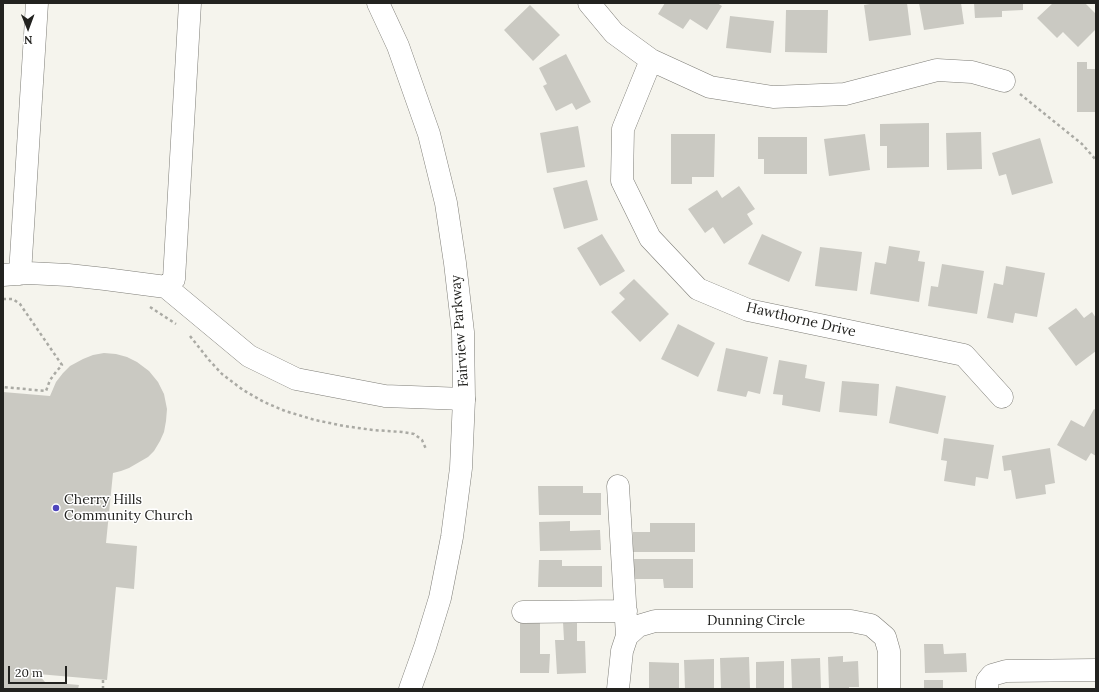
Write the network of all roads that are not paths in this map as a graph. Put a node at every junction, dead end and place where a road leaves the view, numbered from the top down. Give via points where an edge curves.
1 (38, 3) edge
2 (190, 3) edge
3 (378, 3) edge
4 (589, 3) edge
5 (651, 60) junction
6 (1004, 81) road end
7 (12, 274) edge
8 (166, 287) junction
9 (1002, 397) dead end
10 (464, 399) junction
11 (618, 486) dead end
12 (626, 611) junction
13 (523, 612) dead end
14 (627, 636) junction
15 (1096, 670) edge
16 (410, 689) edge
17 (618, 689) edge
18 (889, 689) edge
19 (987, 689) edge

1 - 7 street
2 - 8 street via 174,279
3 - 10 street, Fairview Parkway via 398,46 430,134 446,203 456,263 463,332
4 - 5 street via 614,33
5 - 6 street via 710,88 773,98 845,94 937,70 972,72
5 - 9 street, Hawthorne Drive via 623,129 622,181 650,238 698,289 748,310 964,355
7 - 8 street via 68,275
8 - 10 street via 249,356 296,379 385,396
10 - 16 street, Fairview Parkway via 461,468 452,537 440,598
11 - 12 street
12 - 13 street
12 - 14 street
14 - 17 street via 622,651
14 - 18 street, Dunning Circle via 638,626 655,621 851,621 871,625 885,637 889,651
15 - 19 street via 1006,671 992,675 987,681

